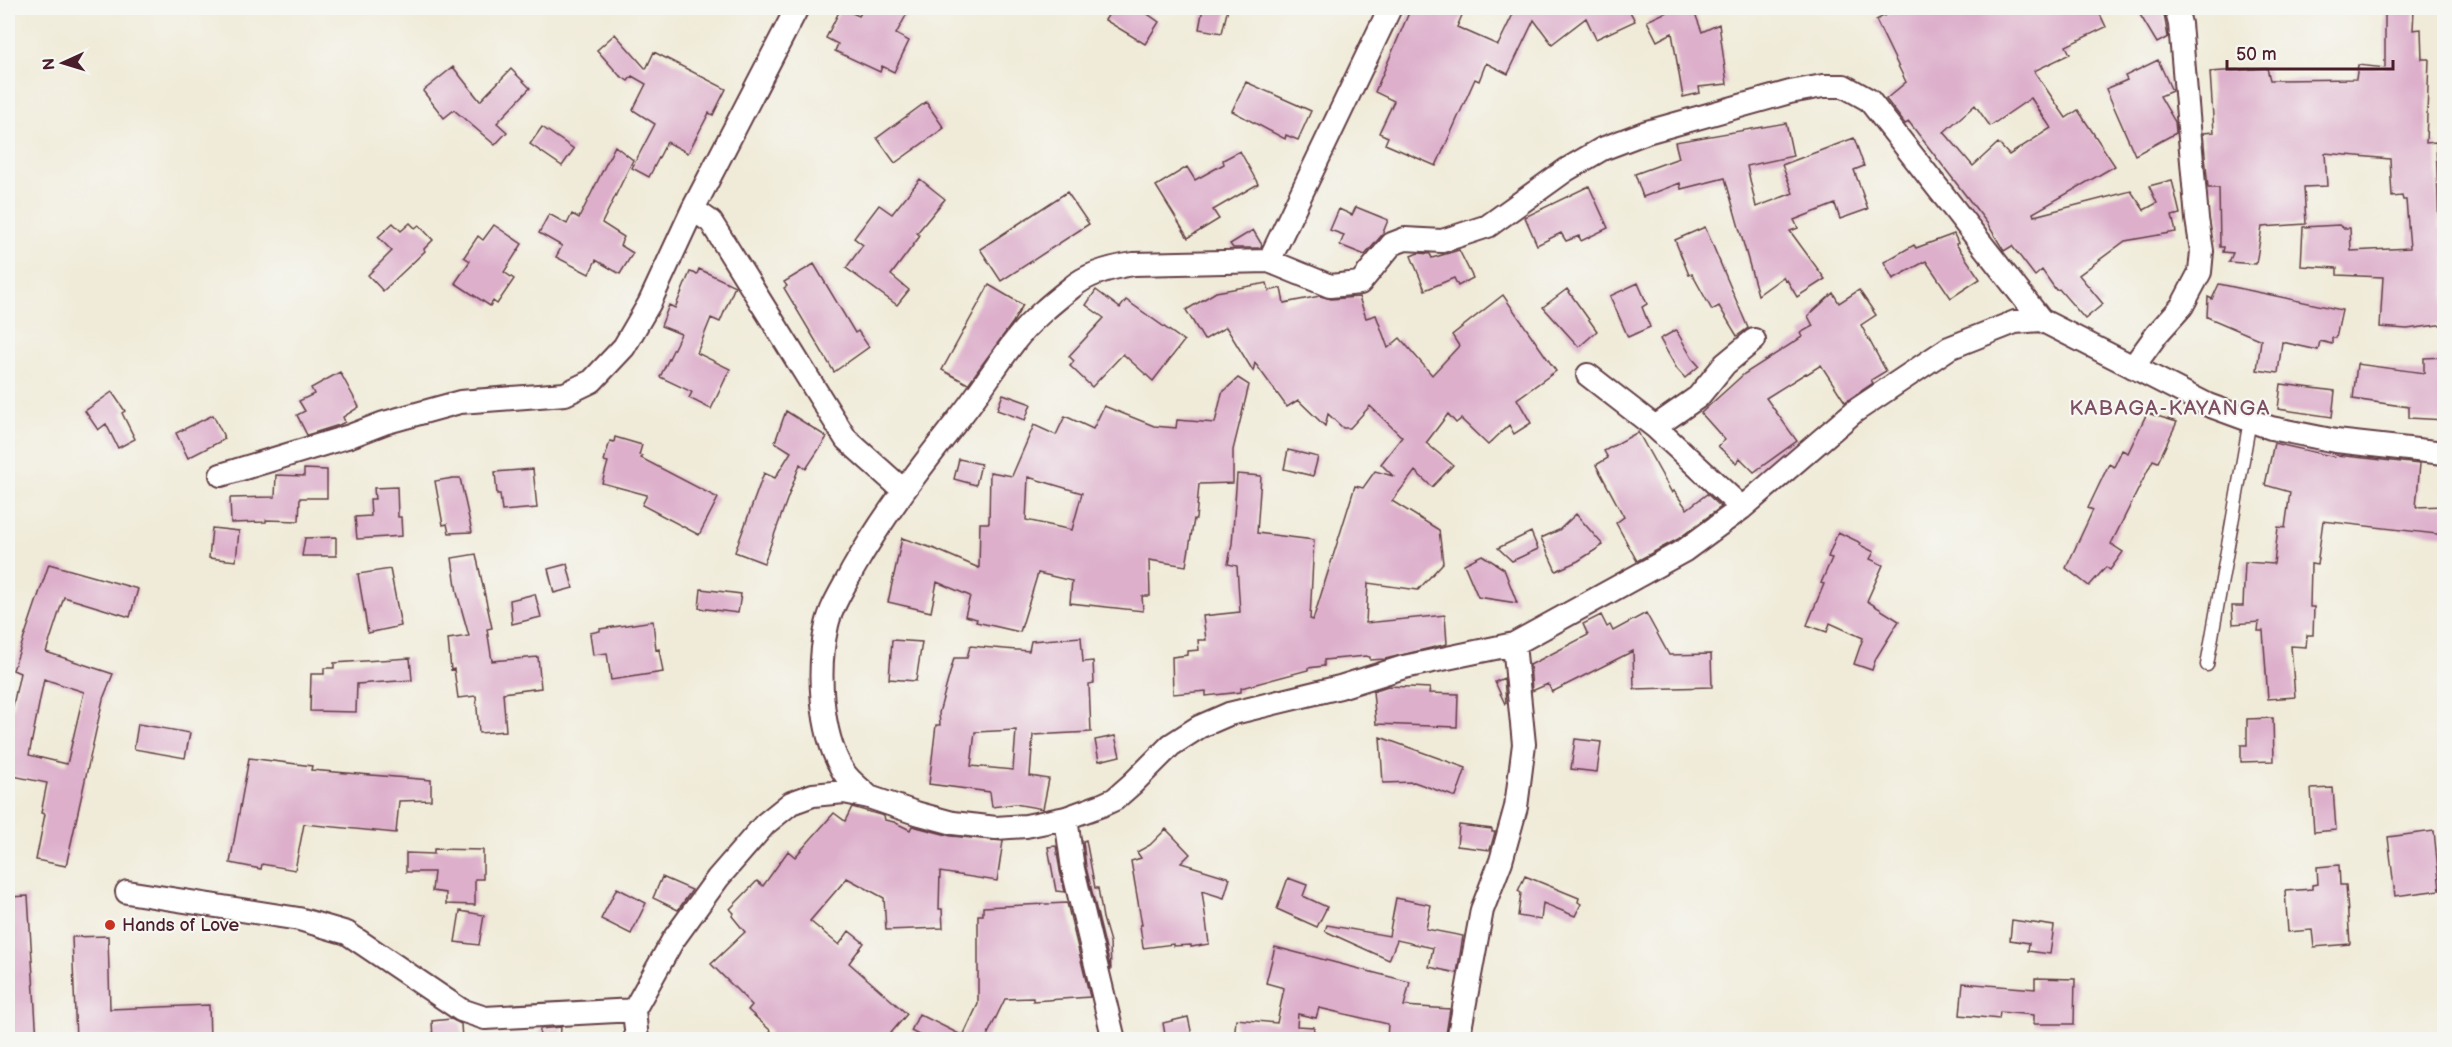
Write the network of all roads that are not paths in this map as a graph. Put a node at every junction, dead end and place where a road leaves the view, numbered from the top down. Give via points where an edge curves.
1 (797, 8) edge
2 (1390, 8) edge
3 (2176, 8) edge
4 (693, 209) junction
5 (1269, 261) junction
6 (2041, 320) junction
7 (1754, 340) dead end
8 (2133, 367) junction
9 (1588, 375) dead end
10 (2250, 420) junction
11 (1655, 427) junction
12 (2445, 453) edge
13 (221, 475) dead end
14 (903, 490) junction
15 (1742, 508) junction
16 (1514, 644) junction
17 (2207, 665) dead end
18 (869, 797) junction
19 (1066, 818) junction
20 (127, 892) dead end
21 (634, 1010) junction
22 (637, 1040) edge
23 (1114, 1040) edge
24 (1458, 1040) edge

1 - 4 street
2 - 5 street
3 - 8 street via 2202,251 2200,272 2182,306
4 - 13 street via 624,347 591,381 565,394 460,402
4 - 14 street via 711,222 846,439
5 - 6 street via 1330,286 1360,283 1392,244 1405,239 1442,241 1488,226 1602,149 1647,132 1790,92 1844,86 1869,100
5 - 14 street via 1134,264 1114,267 1073,286 1015,341
6 - 8 street
6 - 15 street via 2015,322 1949,348 1855,411
7 - 11 street via 1725,364 1698,397
8 - 10 street via 2208,405
9 - 11 street
10 - 12 street via 2336,441
10 - 17 lane
11 - 15 street
14 - 18 street via 878,525 834,605 824,643 822,695 832,748 844,773
15 - 16 street via 1685,550
16 - 19 street via 1404,667 1229,714 1170,745 1115,799
16 - 24 street via 1524,744 1516,807 1482,910
18 - 19 street via 953,823 996,828
18 - 21 street via 844,792 813,795 791,803 765,824 718,878 673,940
19 - 23 street via 1073,869
20 - 21 street via 299,919 347,933 461,1010 485,1018
21 - 22 street

